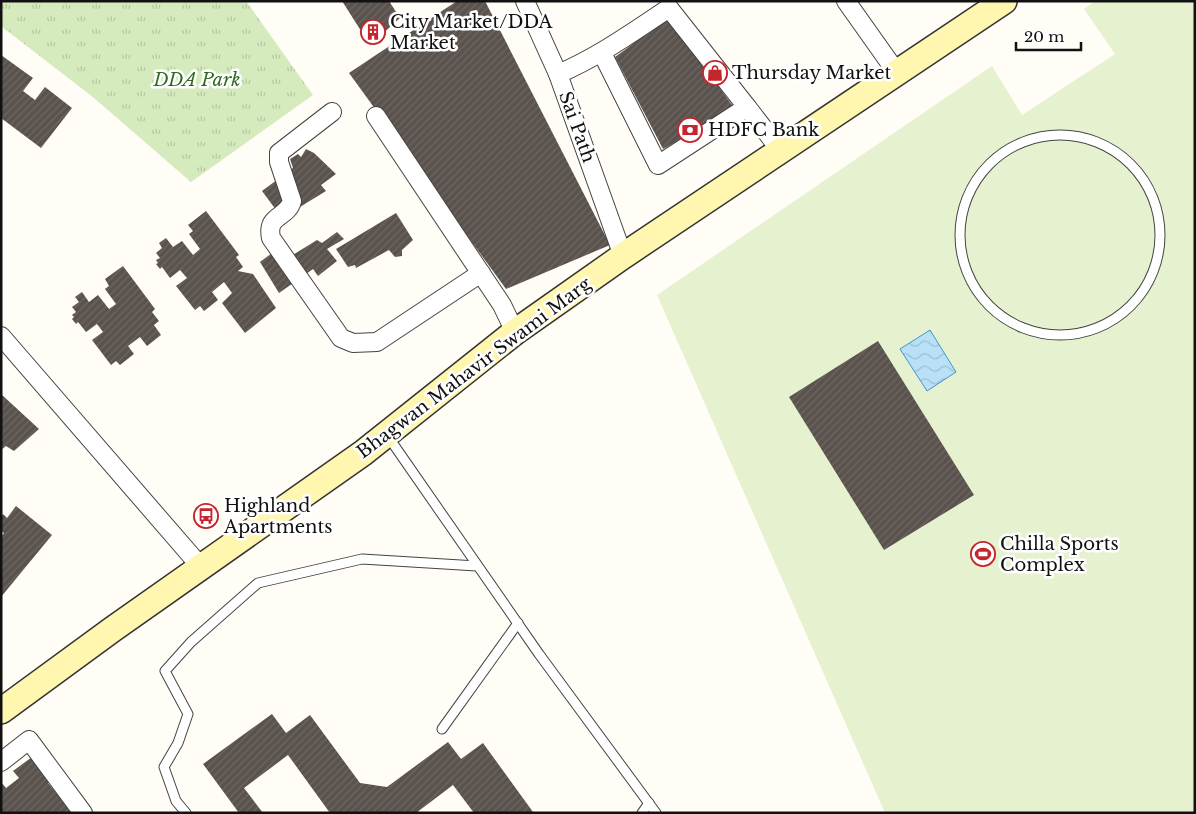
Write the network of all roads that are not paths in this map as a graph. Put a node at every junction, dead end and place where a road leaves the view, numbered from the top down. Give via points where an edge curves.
1 (525, 1) edge
2 (846, 1) edge
3 (1004, 1) edge
4 (602, 53) junction
5 (897, 73) junction
6 (558, 74) junction
7 (747, 107) junction
8 (332, 112) dead end
9 (376, 116) dead end
10 (781, 151) junction
11 (1149, 188) joint
12 (623, 256) junction
13 (481, 273) junction
14 (515, 332) junction
15 (1, 336) edge
16 (386, 435) junction
17 (478, 566) junction
18 (201, 567) junction
19 (518, 624) junction
20 (1, 711) edge
21 (442, 729) dead end
22 (1, 762) edge
23 (648, 803) junction
24 (83, 813) edge
25 (186, 813) edge
26 (642, 813) edge
27 (656, 813) edge

1 - 6 street, Sai Path
2 - 5 street
3 - 5 street, Bhagwan Mahavir Swami Marg
4 - 6 street
4 - 7 street via 669,8
4 - 7 street via 658,165
5 - 10 street, Bhagwan Mahavir Swami Marg
6 - 12 street, Sai Path
7 - 10 street
8 - 13 street via 281,150 278,158 292,202 273,221 269,232 341,338 353,343 377,342
9 - 13 street
10 - 12 street, Bhagwan Mahavir Swami Marg
11 - 11 lane via 1120,154 1090,140 1051,136 1014,146 992,161 973,186 965,205 961,244 964,263 972,281 996,311 1031,330 1070,334 1109,322 1141,294 1158,258 1160,226
12 - 14 street, Bhagwan Mahavir Swami Marg
13 - 14 street
14 - 16 street, Bhagwan Mahavir Swami Marg
15 - 18 street
16 - 17 lane
16 - 18 street, Bhagwan Mahavir Swami Marg
17 - 19 lane
17 - 25 lane via 362,559 258,583 191,642 166,671 188,714 178,743 164,767 176,801
18 - 20 street, Bhagwan Mahavir Swami Marg
19 - 21 lane
19 - 23 lane
22 - 24 street via 29,740
23 - 26 lane
23 - 27 lane

